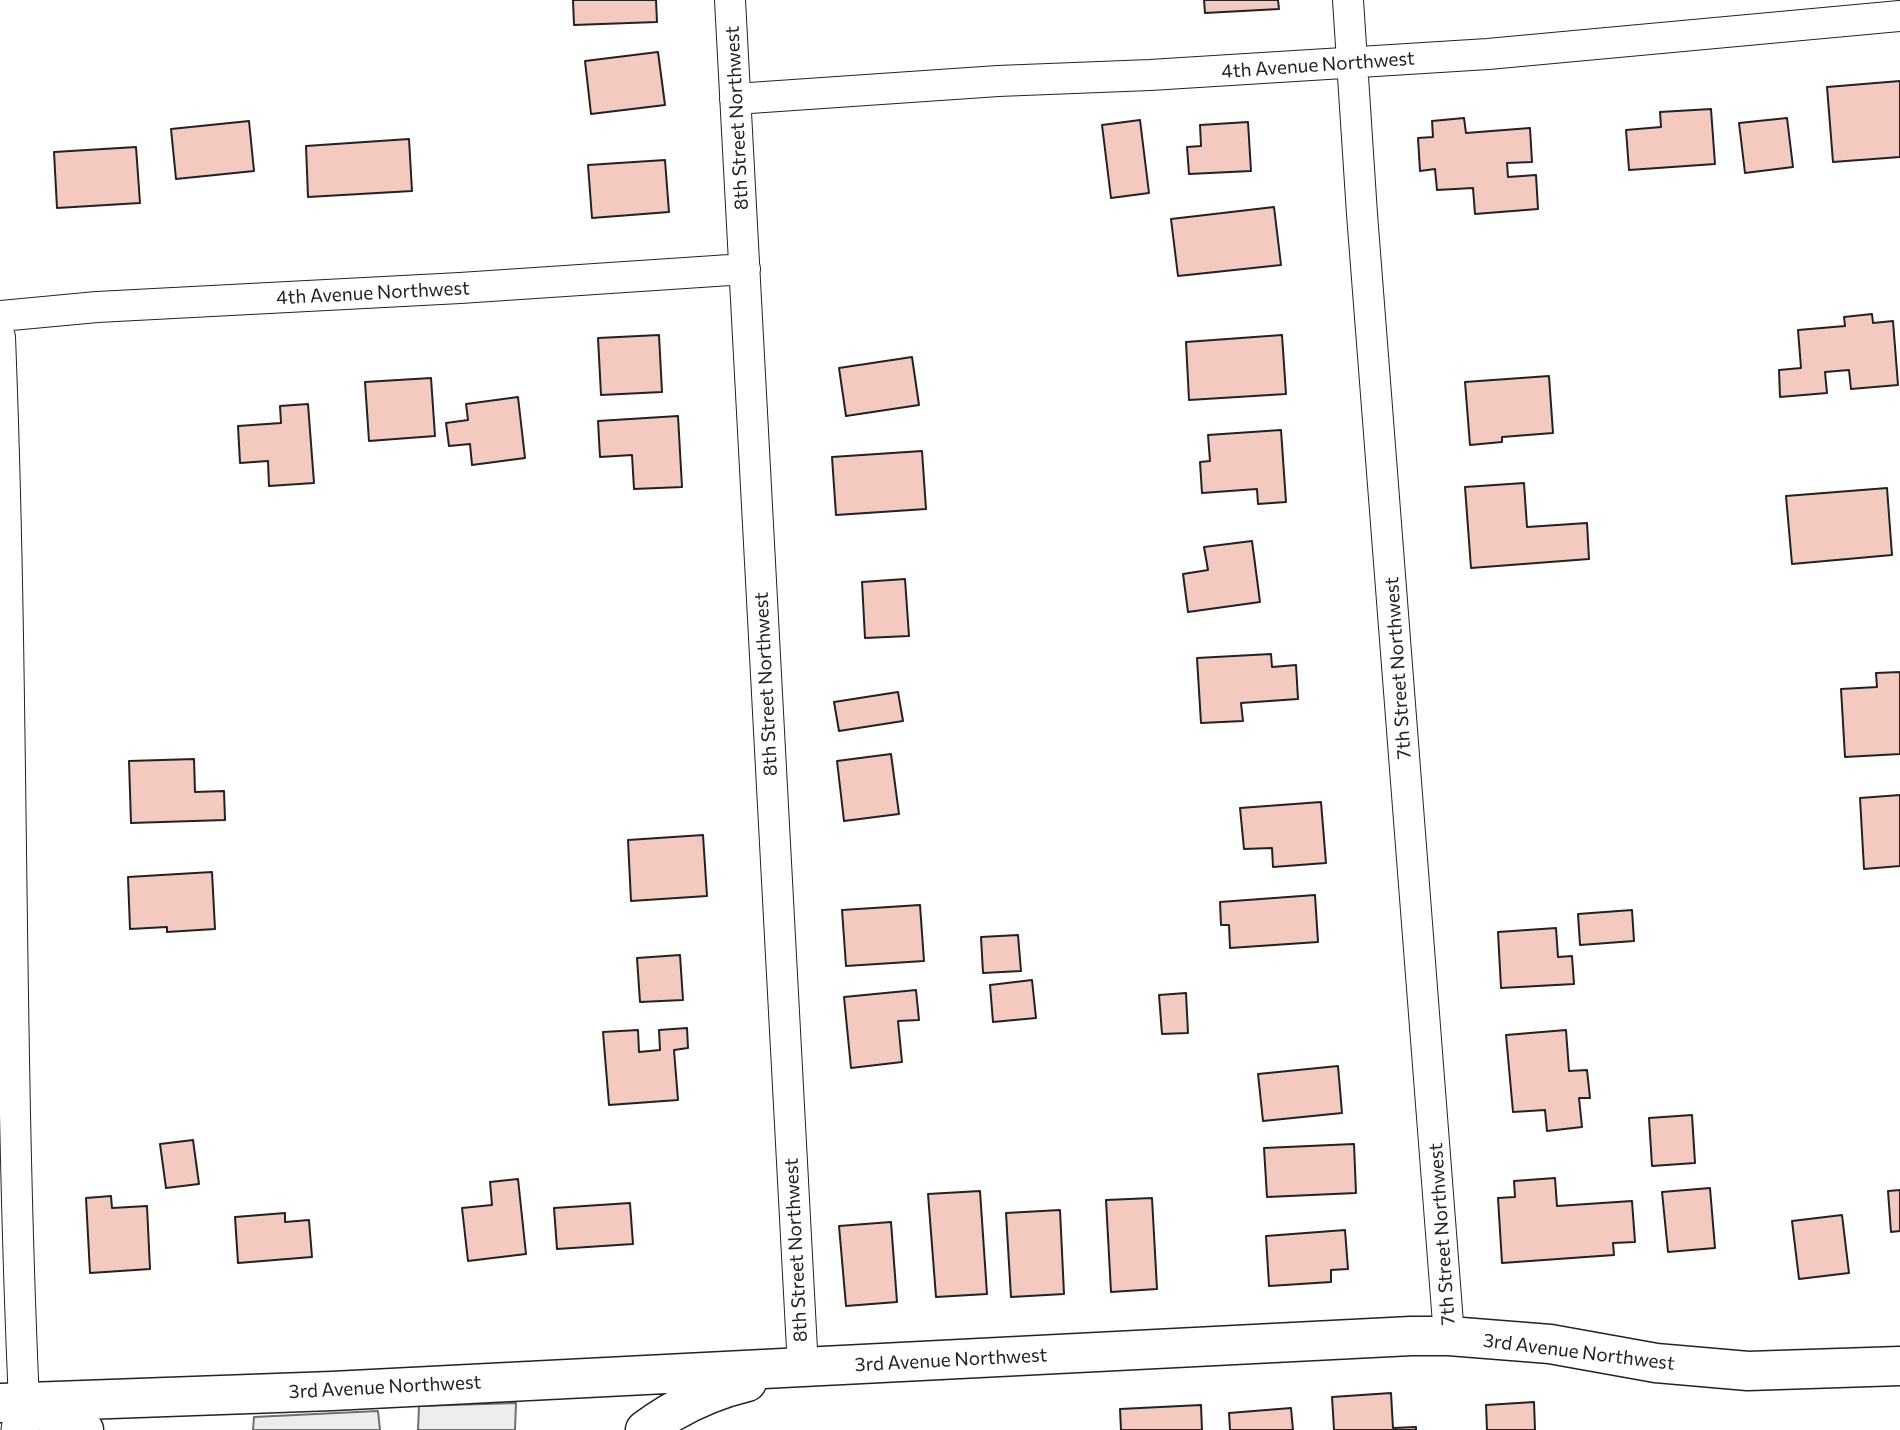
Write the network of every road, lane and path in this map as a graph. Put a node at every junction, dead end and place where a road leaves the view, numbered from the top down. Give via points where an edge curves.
1 (730, 0) edge
2 (1348, 0) edge
3 (1900, 16) edge
4 (1352, 63) junction
5 (735, 99) junction
6 (745, 269) junction
7 (0, 316) edge
8 (0, 337) edge
9 (6, 818) edge
10 (1449, 1336) junction
11 (1900, 1366) edge
12 (803, 1368) junction
13 (15, 1411) edge
14 (84, 1430) edge
15 (645, 1430) edge

1 - 5 street, 8th Street Northwest
2 - 4 street, 7th Street Northwest
3 - 4 street, 4th Avenue Northwest
4 - 5 street, 4th Avenue Northwest
4 - 10 street, 7th Street Northwest
5 - 6 street, 8th Street Northwest
6 - 7 street, 4th Avenue Northwest
6 - 12 street, 8th Street Northwest
8 - 9 street
9 - 13 street via 18,1259
10 - 11 main road, 3rd Avenue Northwest via 1550,1344 1656,1363 1748,1371
10 - 12 main road, 3rd Avenue Northwest
12 - 13 main road, 3rd Avenue Northwest
12 - 15 main road via 722,1388 670,1412
13 - 14 main road

